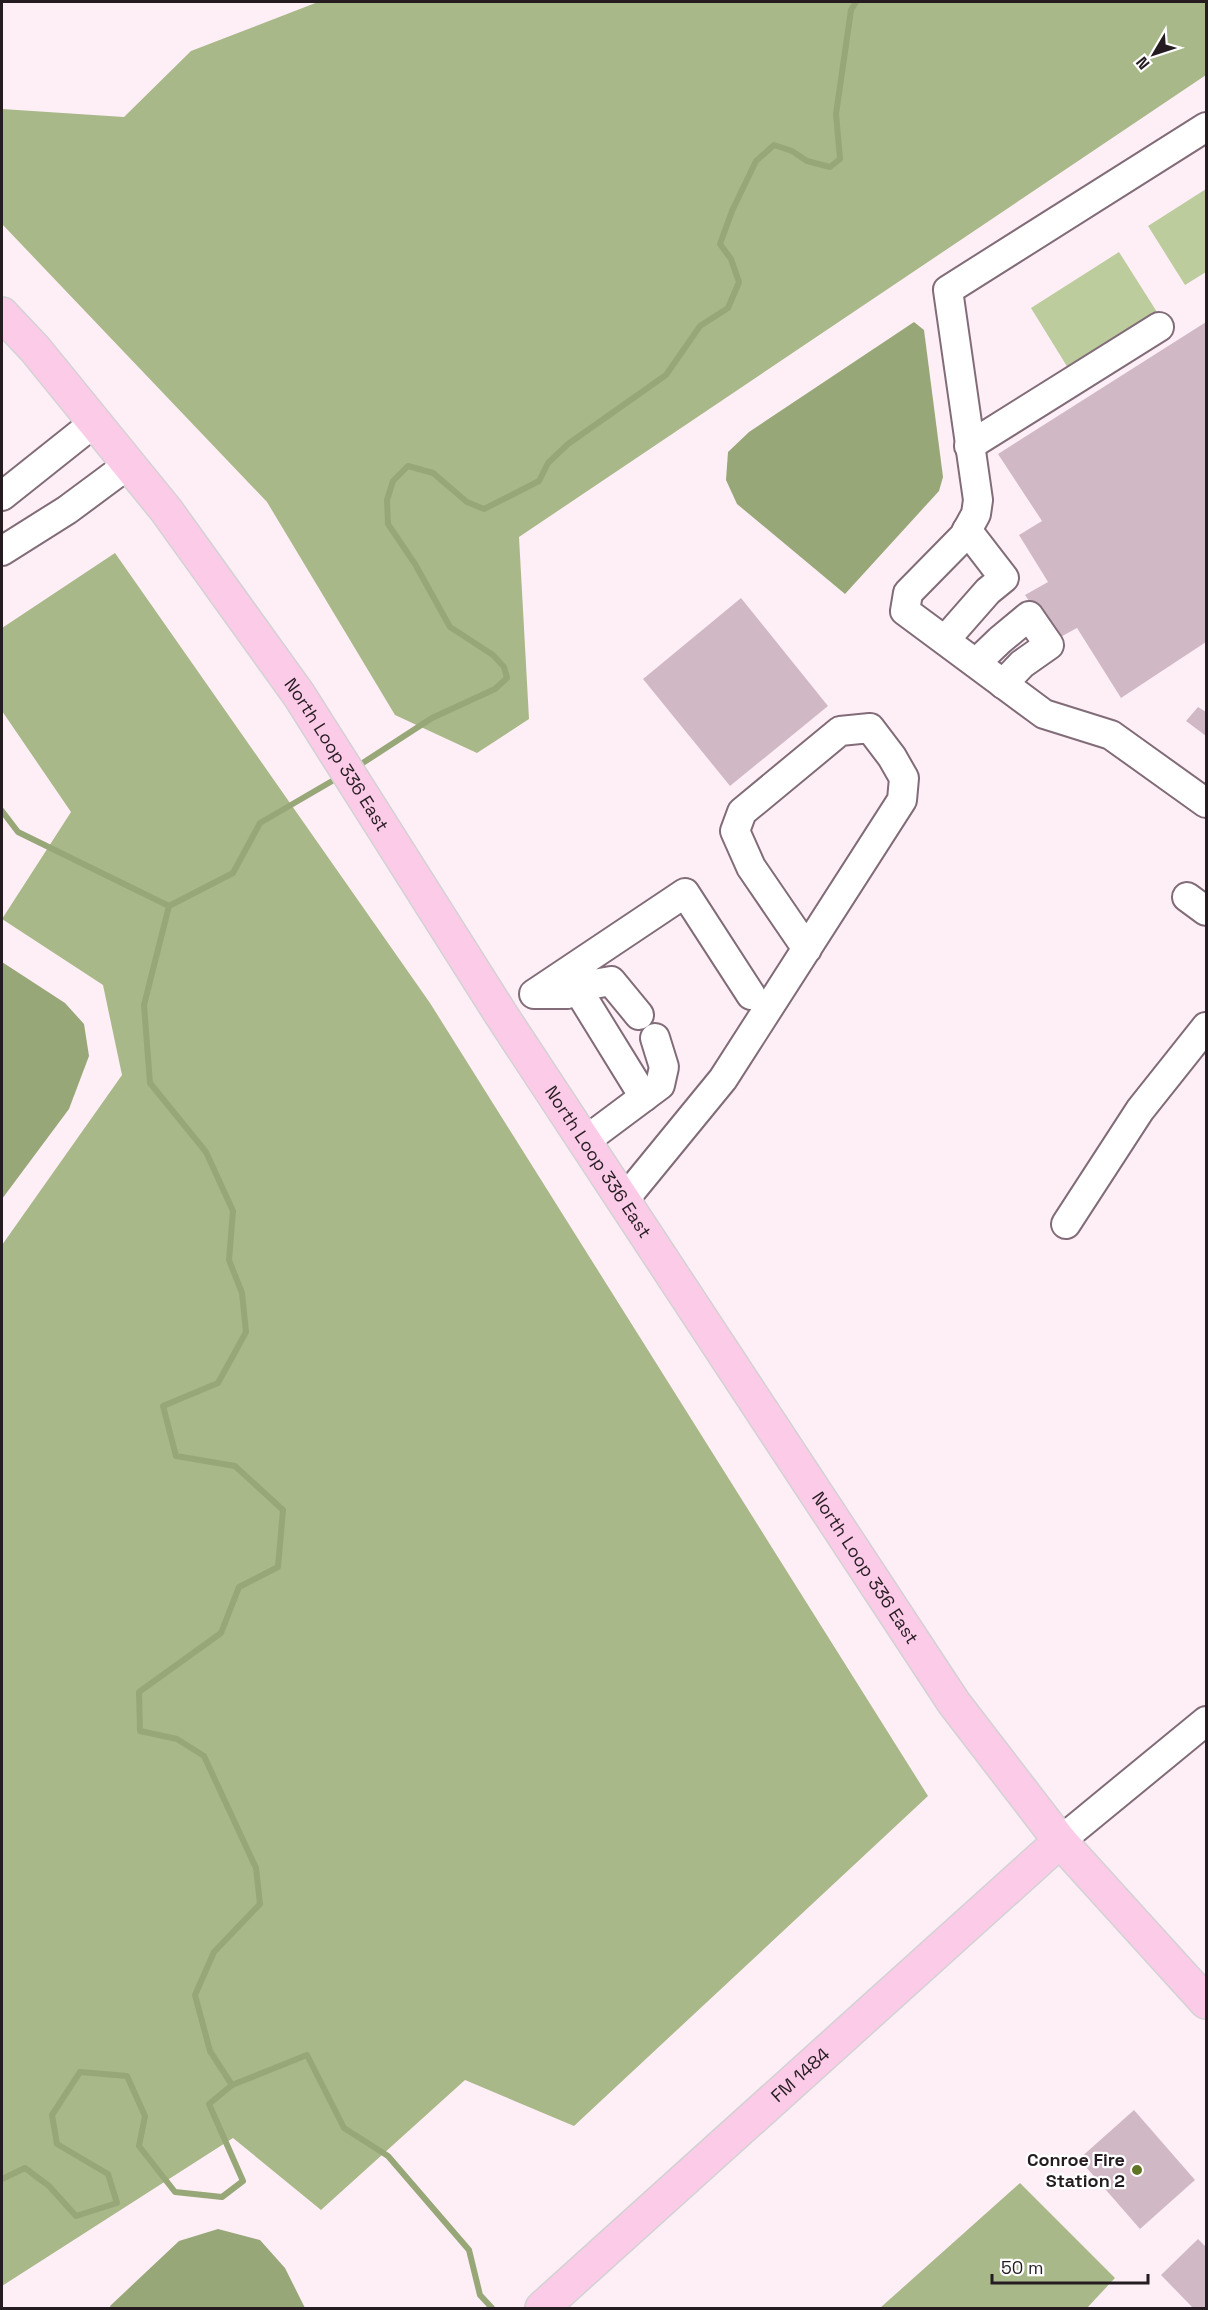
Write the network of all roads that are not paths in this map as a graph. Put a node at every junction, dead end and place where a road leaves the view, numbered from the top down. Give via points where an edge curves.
1 (1206, 127) edge
2 (2, 315) edge
3 (1159, 327) dead end
4 (95, 422) junction
5 (969, 446) junction
6 (129, 464) junction
7 (2, 496) edge
8 (967, 530) junction
9 (2, 551) edge
10 (945, 640) junction
11 (976, 663) junction
12 (1003, 684) junction
13 (1204, 797) edge
14 (807, 949) junction
15 (578, 990) junction
16 (534, 994) junction
17 (751, 995) dead end
18 (502, 1016) junction
19 (1206, 1027) edge
20 (644, 1097) junction
21 (585, 1141) junction
22 (624, 1200) junction
23 (1065, 1224) dead end
24 (1206, 1721) edge
25 (1060, 1841) junction
26 (1206, 2002) edge
27 (542, 2308) edge

1 - 5 street via 948,290
2 - 4 main road, North Loop 336 East
3 - 5 street
4 - 6 main road, North Loop 336 East
4 - 7 street
5 - 8 street via 978,500
6 - 9 street
6 - 18 main road, North Loop 336 East via 299,695
8 - 10 street via 1004,579 988,591
8 - 10 street via 908,593 905,611
10 - 11 street
11 - 12 street
11 - 12 street via 1029,616 1049,645
12 - 13 street via 1044,714 1111,735
14 - 14 street via 902,800 904,778 870,728 840,731 742,812 735,831 751,867
14 - 22 street via 723,1079
15 - 16 street
15 - 20 street
15 - 20 street via 611,981 647,1026 664,1068 660,1086
16 - 17 street via 685,893
16 - 18 street
18 - 21 main road, North Loop 336 East
19 - 23 street via 1140,1110
20 - 21 street
21 - 22 main road, North Loop 336 East
22 - 25 main road, North Loop 336 East via 954,1703
24 - 25 street
25 - 26 main road, North Loop 336 East
25 - 27 main road, FM 1484 / FM 1484

